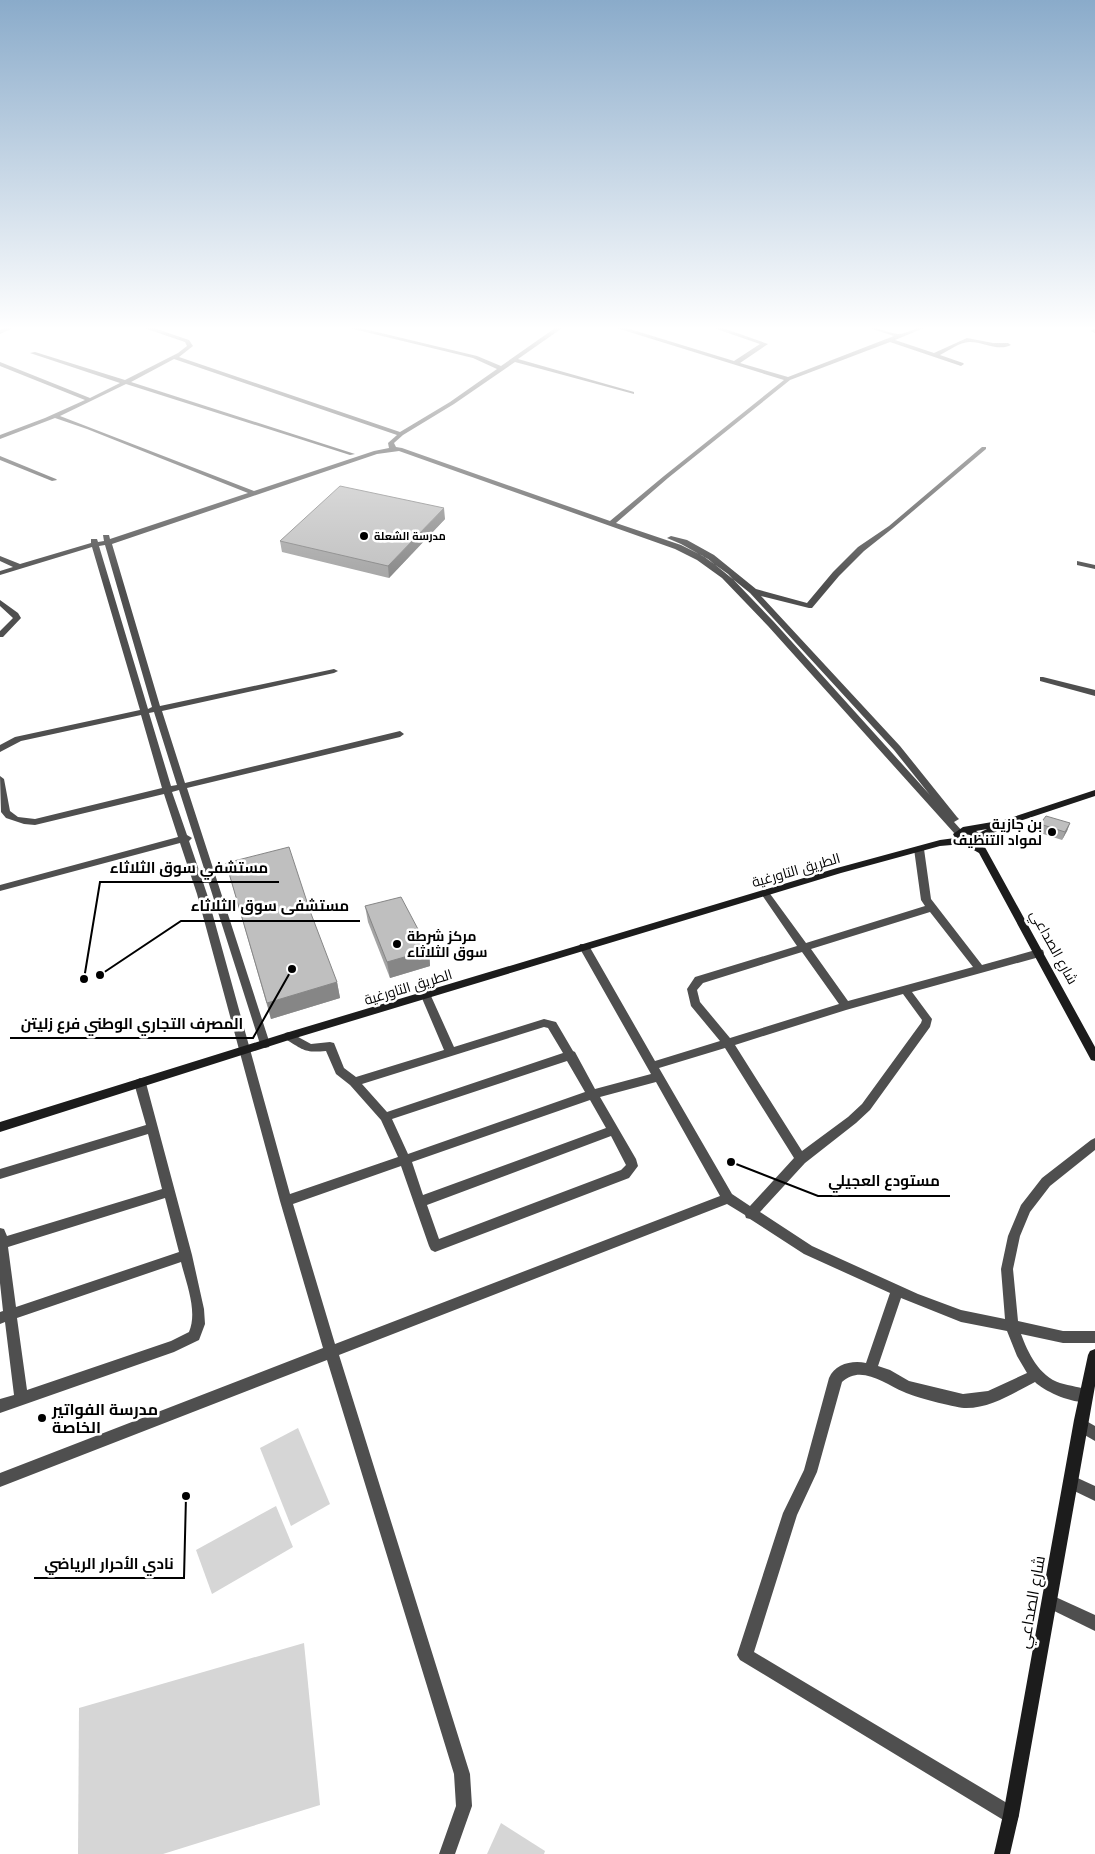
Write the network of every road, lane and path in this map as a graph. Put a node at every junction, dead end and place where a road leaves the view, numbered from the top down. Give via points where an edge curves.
1 (62, 413) edge
2 (221, 413) edge
3 (337, 413) edge
4 (437, 413) edge
5 (747, 413) edge
6 (54, 416) junction
7 (401, 434) junction
8 (0, 437) edge
9 (392, 446) junction
10 (984, 448) dead end
11 (352, 454) junction
12 (0, 458) edge
13 (54, 480) dead end
14 (251, 491) junction
15 (613, 522) junction
16 (108, 540) junction
17 (95, 543) junction
18 (0, 558) edge
19 (1080, 563) dead end
20 (20, 567) junction
21 (1095, 567) edge
22 (0, 573) edge
23 (753, 591) junction
24 (0, 602) edge
25 (0, 635) edge
26 (334, 671) dead end
27 (829, 673) junction
28 (818, 677) junction
29 (1043, 679) dead end
30 (1095, 694) edge
31 (157, 709) junction
32 (144, 712) junction
33 (400, 734) dead end
34 (0, 749) edge
35 (0, 779) edge
36 (182, 786) junction
37 (167, 790) junction
38 (1095, 793) edge
39 (1005, 822) junction
40 (962, 830) junction
41 (198, 836) junction
42 (976, 839) junction
43 (183, 840) junction
44 (964, 841) junction
45 (940, 843) junction
46 (919, 850) junction
47 (984, 852) junction
48 (0, 888) edge
49 (765, 893) junction
50 (931, 908) junction
51 (584, 947) junction
52 (805, 948) junction
53 (1039, 954) junction
54 (980, 969) junction
55 (905, 990) junction
56 (426, 996) junction
57 (846, 1006) junction
58 (289, 1036) junction
59 (727, 1042) junction
60 (266, 1044) junction
61 (246, 1050) junction
62 (451, 1052) junction
63 (571, 1055) junction
64 (1095, 1057) edge
65 (653, 1066) junction
66 (659, 1078) junction
67 (354, 1082) junction
68 (140, 1084) junction
69 (593, 1094) junction
70 (385, 1117) junction
71 (0, 1127) edge
72 (152, 1128) junction
73 (614, 1130) junction
74 (1095, 1143) edge
75 (801, 1158) junction
76 (405, 1160) junction
77 (0, 1174) edge
78 (168, 1192) junction
79 (728, 1198) junction
80 (286, 1201) junction
81 (419, 1202) junction
82 (750, 1214) junction
83 (0, 1240) edge
84 (186, 1255) junction
85 (897, 1290) junction
86 (5, 1316) edge
87 (1012, 1326) junction
88 (1095, 1338) edge
89 (331, 1352) junction
90 (1095, 1355) edge
91 (870, 1370) junction
92 (1036, 1375) junction
93 (1086, 1396) junction
94 (21, 1398) junction
95 (0, 1406) edge
96 (1081, 1425) junction
97 (1095, 1434) edge
98 (0, 1480) edge
99 (1071, 1482) junction
100 (1095, 1494) edge
101 (1049, 1601) junction
102 (1095, 1623) edge
103 (1011, 1815) junction
104 (447, 1854) edge
105 (1002, 1854) edge

1 - 6 street
2 - 11 street
3 - 7 street
4 - 7 street
5 - 15 street
6 - 8 street
6 - 14 street
7 - 9 street
9 - 11 street
9 - 14 street
9 - 15 street via 403,445
10 - 23 street via 861,550 809,606
11 - 14 street
12 - 13 street
14 - 16 street
15 - 23 street via 684,542 732,572
15 - 28 street via 700,558 771,624
16 - 17 street
16 - 31 street
17 - 20 street
17 - 32 street
18 - 20 street
19 - 21 street
20 - 22 street
23 - 27 street
24 - 25 street via 17,618
26 - 31 street
27 - 28 street
27 - 40 street via 897,748
28 - 40 street
29 - 30 street
31 - 32 street
31 - 36 street
32 - 34 street via 18,739
32 - 37 street
33 - 36 street
35 - 37 street via 4,813 8,818 21,821 49,819
36 - 37 street
36 - 41 street
37 - 43 street
38 - 39 street
39 - 40 street
39 - 42 street
40 - 42 street, شارع الصداعي via 974,833
40 - 44 street via 958,836
40 - 45 street
41 - 43 street
41 - 60 street
42 - 44 street
42 - 47 street, شارع الصداعي
43 - 48 street
43 - 61 street via 202,894
44 - 45 street
44 - 47 street
45 - 46 street, الطريق التاورغية
46 - 49 street, الطريق التاورغية
46 - 50 street via 926,900
47 - 53 street, شارع الصداعي
49 - 51 street, الطريق التاورغية
49 - 52 street
50 - 52 street
50 - 54 street
51 - 56 street, الطريق التاورغية
51 - 65 street
52 - 57 street
52 - 59 street via 699,980 692,988 695,1002
53 - 54 street
53 - 64 street, شارع الصداعي
54 - 55 street
55 - 57 street
55 - 75 street via 927,1019 926,1024 866,1107
56 - 58 street, الطريق التاورغية
56 - 62 street
57 - 59 street
58 - 60 street, الطريق التاورغية
58 - 67 street via 310,1048 330,1046 340,1071
59 - 65 street
59 - 75 street
60 - 61 street, الطريق التاورغية
61 - 68 street, الطريق التاورغية
61 - 80 street
62 - 63 street via 544,1023 552,1025
62 - 67 street
63 - 69 street
63 - 70 street
65 - 66 street
66 - 69 street
66 - 79 street
67 - 70 street
68 - 71 street, الطريق التاورغية
68 - 72 street
69 - 73 street
69 - 76 street
70 - 76 street
72 - 77 street
72 - 78 street
73 - 81 street
73 - 81 street via 632,1166 625,1174 435,1246
74 - 87 street via 1046,1182 1025,1209 1014,1236 1007,1269
75 - 82 street
76 - 80 street
76 - 81 street
78 - 83 street
78 - 84 street
79 - 82 street
79 - 89 street
80 - 89 street
82 - 85 street via 808,1250
83 - 86 street
84 - 86 street
84 - 94 street via 198,1309 199,1324 194,1336 174,1346
85 - 87 street via 961,1316
85 - 91 street
86 - 94 street
87 - 88 street via 1063,1337
87 - 92 street via 1017,1342
89 - 98 street
89 - 104 street via 462,1774 464,1806
90 - 93 street, شارع الصداعي
91 - 92 street via 907,1387 963,1401 989,1398
91 - 103 street via 846,1369 836,1378 810,1472 790,1513 746,1655
92 - 93 street via 1050,1386
93 - 96 street, شارع الصداعي
94 - 95 street
96 - 97 street
96 - 99 street, شارع الصداعي
99 - 100 street
99 - 101 street, شارع الصداعي
101 - 102 street
101 - 103 street, شارع الصداعي
103 - 105 street, شارع الصداعي

